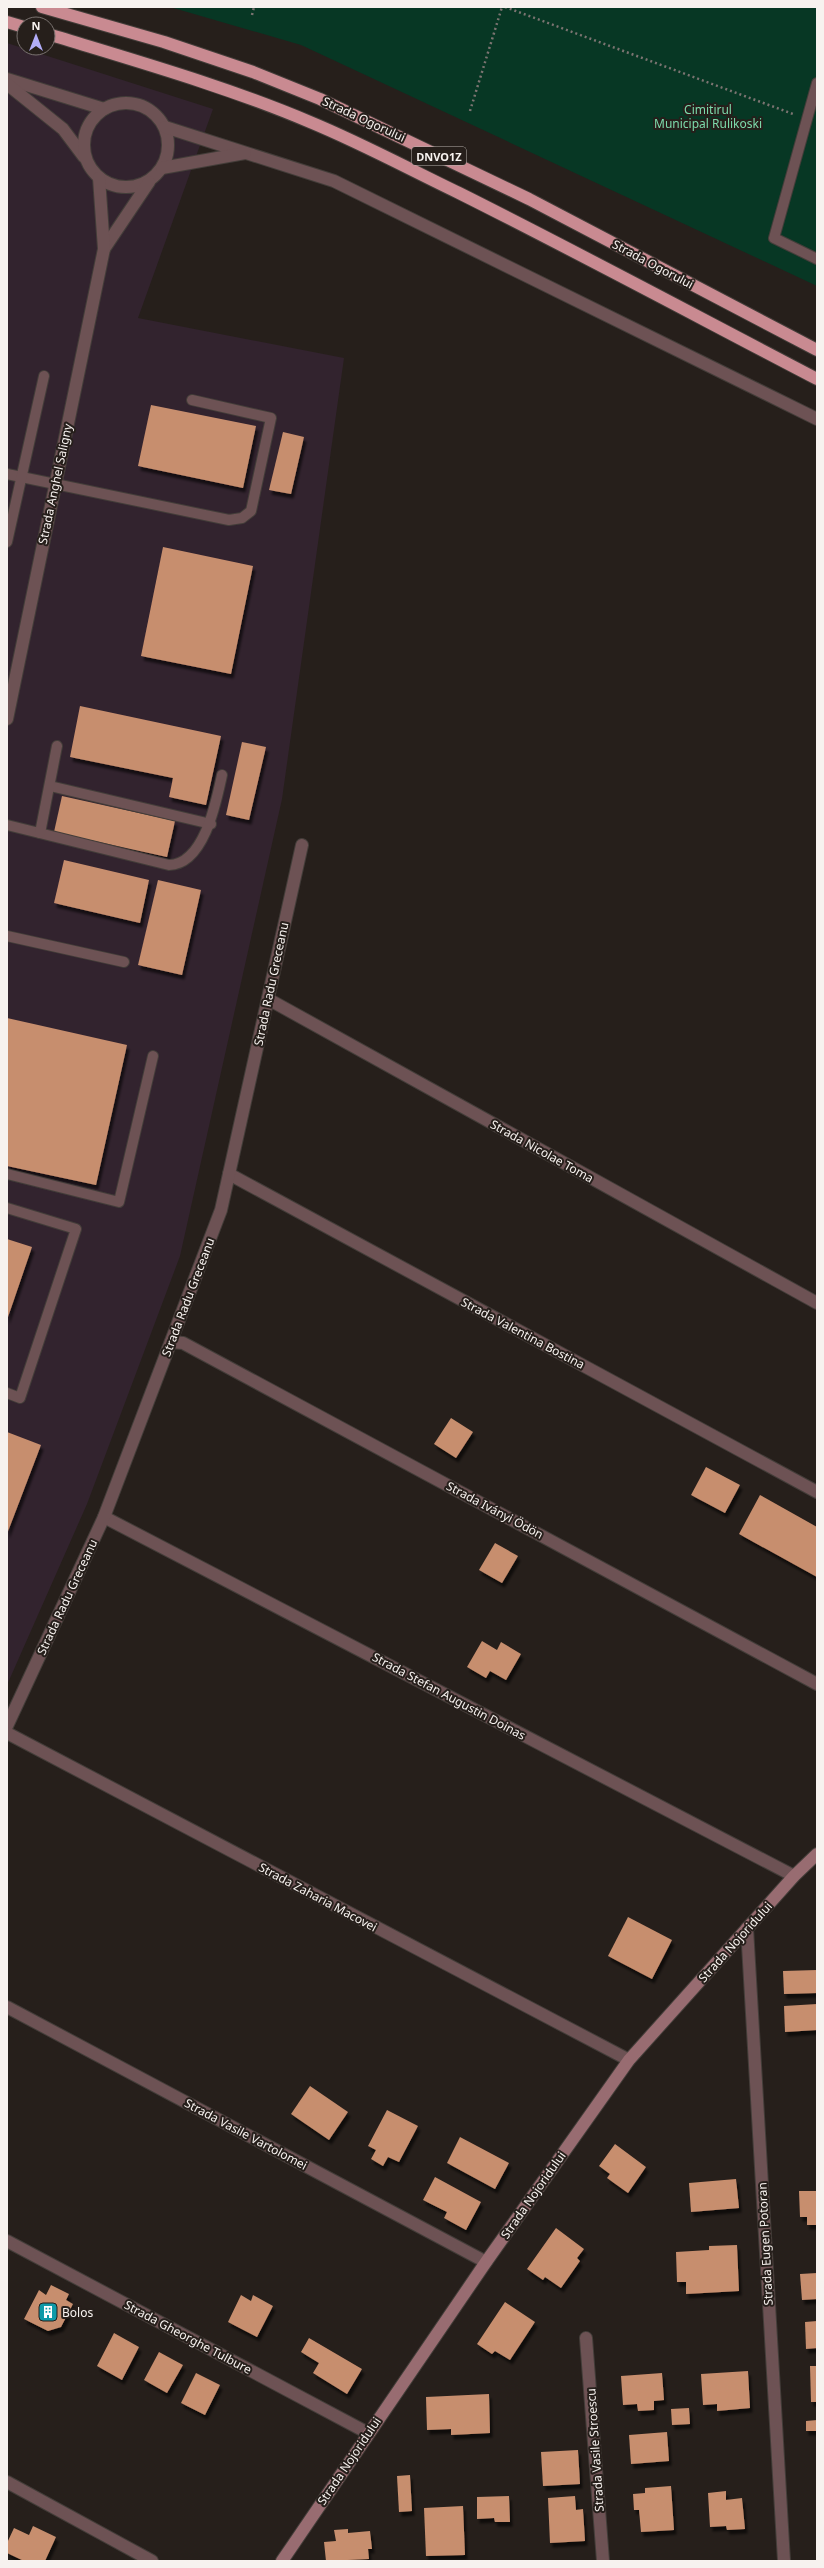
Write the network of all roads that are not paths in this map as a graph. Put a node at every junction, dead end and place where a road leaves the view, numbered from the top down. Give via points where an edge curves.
1 (42, 7) edge
2 (56, 36) edge
3 (7, 79) edge
4 (817, 83) edge
5 (7, 84) edge
6 (104, 109) junction
7 (164, 127) junction
8 (245, 153) junction
9 (86, 159) junction
10 (162, 168) junction
11 (99, 178) junction
12 (152, 179) junction
13 (104, 249) junction
14 (817, 259) edge
15 (817, 350) edge
16 (44, 376) dead end
17 (817, 379) edge
18 (192, 400) dead end
19 (817, 419) edge
20 (7, 474) edge
21 (21, 477) junction
22 (55, 484) junction
23 (7, 542) edge
24 (7, 719) edge
25 (57, 746) dead end
26 (222, 775) dead end
27 (50, 786) junction
28 (211, 824) junction
29 (7, 825) edge
30 (40, 833) junction
31 (302, 845) dead end
32 (7, 936) edge
33 (124, 962) dead end
34 (268, 999) junction
35 (153, 1056) dead end
36 (7, 1174) edge
37 (229, 1174) junction
38 (7, 1208) edge
39 (817, 1303) edge
40 (171, 1342) junction
41 (7, 1393) edge
42 (817, 1492) edge
43 (104, 1517) junction
44 (817, 1684) edge
45 (7, 1726) edge
46 (7, 1733) edge
47 (817, 1854) edge
48 (794, 1876) junction
49 (747, 1928) junction
50 (7, 2007) edge
51 (629, 2060) junction
52 (7, 2241) edge
53 (486, 2262) junction
54 (586, 2338) dead end
55 (368, 2433) junction
56 (7, 2482) edge
57 (152, 2561) edge
58 (282, 2561) edge
59 (603, 2561) edge
60 (784, 2561) edge

1 - 15 highway, Strada Ogorului / DNVO1Z via 164,42 253,72 320,99 529,199
2 - 17 highway, Strada Ogorului / DNVO1Z via 156,67 309,121 374,150
3 - 6 street
4 - 14 lane via 774,238
5 - 9 street via 63,129
6 - 7 street via 117,104 131,103 145,107 156,115
6 - 9 street via 93,118 86,130 83,145
7 - 8 street
7 - 10 street via 168,141 167,155
8 - 10 street
8 - 19 street via 334,180
9 - 11 street
10 - 12 street
11 - 12 street via 111,185 125,188
11 - 13 street
12 - 13 street via 143,188
13 - 22 street, Strada Anghel Saligny
16 - 21 lane
18 - 22 lane via 270,418 251,511 242,518 229,520
20 - 21 lane
21 - 22 lane
21 - 23 lane
22 - 24 street, Strada Anghel Saligny
25 - 27 lane
26 - 28 lane
27 - 28 lane
27 - 30 lane
28 - 30 lane via 186,861 179,865 169,865
29 - 30 lane
31 - 34 street, Strada Radu Greceanu
32 - 33 lane
34 - 37 street, Strada Radu Greceanu
34 - 39 street, Strada Nicolae Toma
35 - 36 lane via 119,1202
37 - 40 street, Strada Radu Greceanu via 221,1210
37 - 42 street, Strada Valentina Bostina
38 - 41 lane via 76,1229 20,1398
40 - 43 street, Strada Radu Greceanu
40 - 44 street, Strada Iványi Ödön via 183,1343
43 - 45 street, Strada Radu Greceanu
43 - 48 street, Strada Stefan Augustin Doinas
46 - 51 street, Strada Zaharia Macovei
47 - 48 main road, Strada Nojoridului
48 - 49 main road, Strada Nojoridului
49 - 51 main road, Strada Nojoridului
49 - 60 street, Strada Eugen Potoran
50 - 53 street, Strada Vasile Vartolomei
51 - 53 main road, Strada Nojoridului
52 - 55 street, Strada Gheorghe Tulbure
53 - 55 main road, Strada Nojoridului
54 - 59 street, Strada Vasile Stroescu
55 - 58 main road, Strada Nojoridului
56 - 57 street

